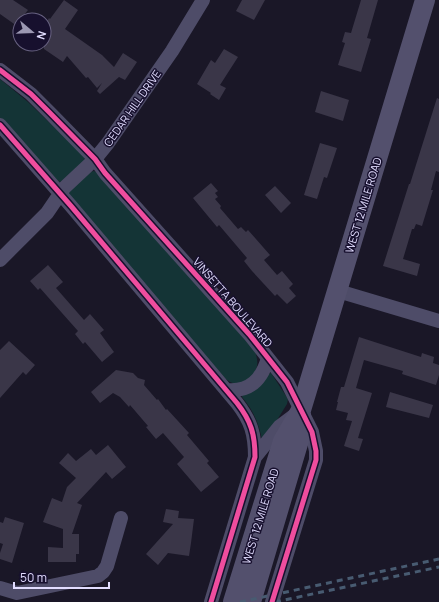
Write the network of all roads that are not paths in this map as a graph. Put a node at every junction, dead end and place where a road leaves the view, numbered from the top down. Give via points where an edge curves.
1 (203, 0) edge
2 (425, 0) edge
3 (0, 70) edge
4 (0, 125) edge
5 (95, 159) junction
6 (60, 193) junction
7 (0, 260) edge
8 (338, 290) junction
9 (439, 321) edge
10 (268, 358) junction
11 (227, 390) junction
12 (301, 410) junction
13 (255, 457) junction
14 (121, 518) dead end
15 (0, 588) edge
16 (211, 602) edge
17 (233, 602) edge
18 (251, 602) edge
19 (272, 602) edge

1 - 5 street, CEDAR HILL DRIVE via 163,64
2 - 8 main road, WEST 12 MILE ROAD
3 - 5 street, VINSETTA BOULEVARD via 32,94
4 - 6 street
5 - 6 street, CEDAR HILL DRIVE
5 - 10 street, VINSETTA BOULEVARD
6 - 7 street, CEDAR HILL DRIVE via 47,213
6 - 11 street
8 - 9 street
8 - 12 main road, WEST 12 MILE ROAD
10 - 11 street, VINSETTA BOULEVARD via 262,373 251,386
10 - 12 street, VINSETTA BOULEVARD via 287,382
11 - 13 street via 251,423
12 - 13 street via 280,426
12 - 17 main road, WEST 12 MILE ROAD via 283,441
12 - 18 main road, WEST 12 MILE ROAD via 300,437
12 - 19 street, VINSETTA BOULEVARD via 312,432 316,460
13 - 16 street
14 - 15 street via 107,566 98,576 17,593

